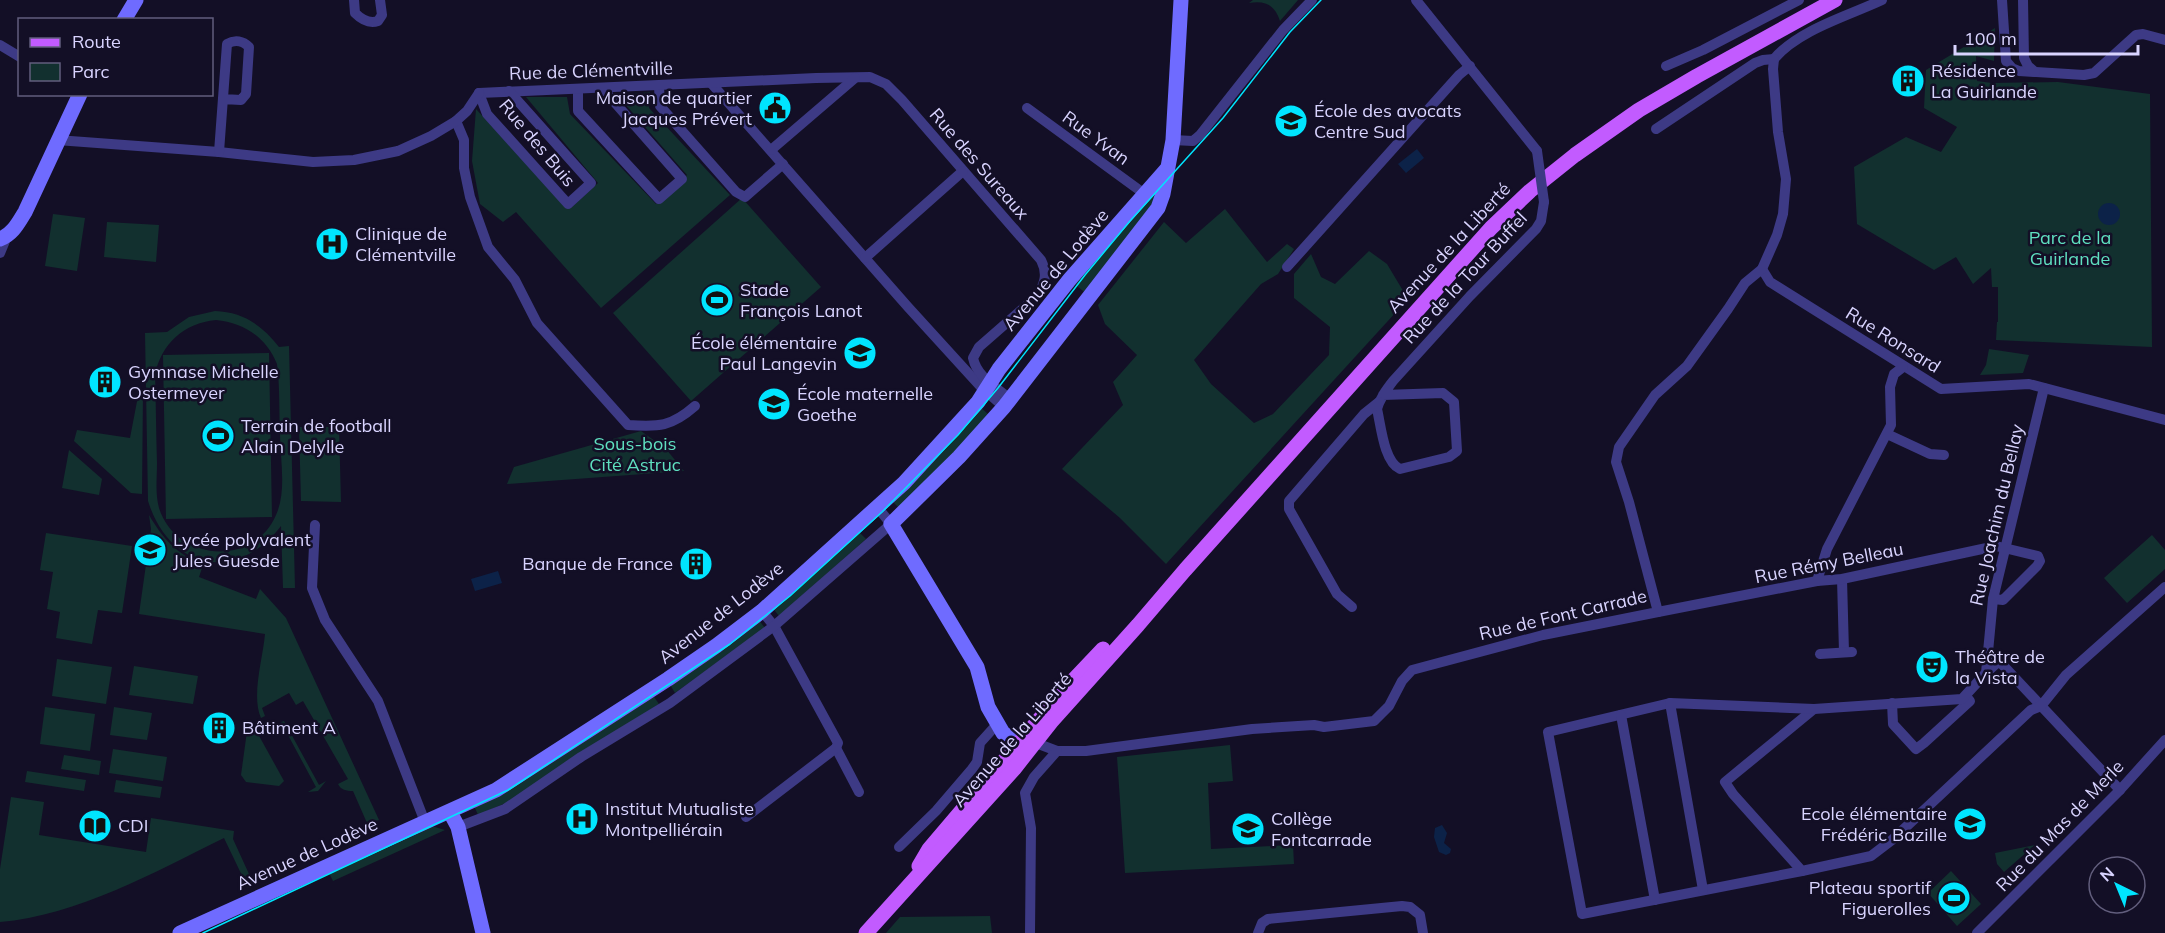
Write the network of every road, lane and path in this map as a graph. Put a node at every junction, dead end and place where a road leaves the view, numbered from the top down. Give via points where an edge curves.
1 (136, 0) edge
2 (354, 0) edge
3 (380, 0) edge
4 (1181, 0) edge
5 (1312, 0) edge
6 (1416, 0) edge
7 (1799, 0) edge
8 (1882, 0) edge
9 (2002, 0) edge
10 (2022, 0) edge
11 (1833, 1) edge
12 (125, 18) edge
13 (2165, 40) edge
14 (0, 45) edge
15 (18, 56) edge
16 (1774, 59) junction
17 (1470, 66) junction
18 (1666, 66) dead end
19 (2035, 72) junction
20 (855, 78) junction
21 (711, 83) junction
22 (659, 86) junction
23 (602, 88) junction
24 (578, 89) junction
25 (509, 91) junction
26 (479, 93) junction
27 (79, 96) edge
28 (224, 99) junction
29 (1027, 108) dead end
30 (456, 121) junction
31 (1656, 129) dead end
32 (57, 140) junction
33 (1173, 140) junction
34 (771, 150) junction
35 (219, 152) junction
36 (783, 164) junction
37 (1166, 170) junction
38 (963, 171) junction
39 (1146, 195) junction
40 (4, 238) edge
41 (0, 253) edge
42 (865, 258) junction
43 (1287, 267) dead end
44 (1762, 269) junction
45 (1903, 366) junction
46 (987, 386) junction
47 (2044, 388) junction
48 (1381, 398) junction
49 (1007, 403) junction
50 (695, 406) dead end
51 (2165, 420) edge
52 (1887, 434) junction
53 (1944, 455) dead end
54 (878, 508) junction
55 (891, 524) junction
56 (315, 525) dead end
57 (2005, 547) junction
58 (1185, 570) junction
59 (1842, 579) junction
60 (1817, 581) junction
61 (2165, 587) edge
62 (1993, 599) junction
63 (1352, 607) dead end
64 (762, 611) junction
65 (1658, 612) junction
66 (774, 626) junction
67 (1820, 654) dead end
68 (1986, 673) junction
69 (1965, 696) junction
70 (1670, 703) junction
71 (1892, 703) junction
72 (2041, 706) junction
73 (1814, 709) junction
74 (1621, 715) junction
75 (998, 723) junction
76 (1017, 743) junction
77 (1036, 743) junction
78 (2165, 744) edge
79 (836, 748) junction
80 (1057, 751) junction
81 (2120, 790) junction
82 (860, 792) dead end
83 (450, 812) junction
84 (746, 817) dead end
85 (425, 822) junction
86 (458, 827) junction
87 (899, 847) dead end
88 (1802, 871) junction
89 (1703, 890) junction
90 (900, 897) junction
91 (1655, 900) junction
92 (180, 933) edge
93 (483, 933) edge
94 (866, 933) edge
95 (1030, 933) edge
96 (1258, 933) edge
97 (1423, 933) edge
98 (1977, 933) edge

1 - 12 street
2 - 3 street via 355,13 371,22 382,15
4 - 33 street, Avenue de Lodève
5 - 33 street via 1283,30 1200,135 1193,141
6 - 17 street, Rue de la Tour Buffel
7 - 18 street
8 - 16 street via 1801,37
9 - 19 street via 2006,61 2012,68
10 - 19 street via 2024,58
11 - 58 main road, Avenue de la Liberté via 1640,111 1530,191 1483,236
13 - 19 street via 2136,35 2094,73
14 - 15 street
16 - 31 street via 1755,63
16 - 44 street, Rue de Font Carrade via 1786,192 1777,236
17 - 43 street
17 - 48 street, Rue de la Tour Buffel, bridge via 1537,151 1544,202 1541,221
20 - 21 street, Rue des Sureaux
20 - 34 street
20 - 38 street, Rue des Sureaux via 870,77 886,84
21 - 22 street, Rue de Clémentville
21 - 34 street
22 - 23 street, Rue de Clémentville
22 - 36 street via 660,106 736,192 745,197
23 - 24 street, Rue de Clémentville
23 - 24 street via 682,179 659,199 578,111
24 - 25 street, Rue de Clémentville
25 - 26 street, Rue de Clémentville
25 - 26 street, Rue des Buis via 591,183 568,204 487,114
26 - 30 street
27 - 32 street
28 - 28 street via 241,100 246,94 249,47 243,42 227,44
28 - 35 street
29 - 39 street, Rue Yvan
30 - 35 street via 398,151 354,160 313,162
30 - 50 street via 464,140 470,197 488,247 515,280 537,323 628,425 656,427 672,423
32 - 35 street
32 - 40 street via 24,212
33 - 37 street, Avenue de Lodève
34 - 36 street
36 - 42 street
37 - 39 street, Avenue de Lodève
37 - 49 street, Avenue de Lodève via 1158,208
38 - 42 street
38 - 46 street, Rue des Sureaux via 1041,260 1046,276 1036,297 979,347 973,358
39 - 46 street, Avenue de Lodève via 1078,270
40 - 41 street
42 - 46 street
44 - 45 street, Rue Ronsard via 1770,282
44 - 65 street, Rue de Font Carrade via 1745,283 1687,366 1660,389 1619,447 1616,462
45 - 47 street, Rue Ronsard via 1941,389 2029,384
45 - 52 street via 1894,374 1890,387 1891,425
46 - 49 street, Rue des Sureaux
46 - 54 street, Avenue de Lodève via 945,439
47 - 51 street, Rue Ronsard
47 - 57 street, Rue Joachim du Bellay
48 - 48 street via 1377,409 1389,459 1396,467 1449,457 1457,451 1454,402 1448,395
48 - 63 street, Rue de la Tour Buffel via 1289,501 1288,509 1336,594
49 - 55 street, Avenue de Lodève
52 - 53 street via 1929,454
52 - 60 street via 1827,549
54 - 55 street
54 - 64 street, Avenue de Lodève
55 - 66 street, Avenue de Lodève
55 - 75 street via 977,667 988,707
56 - 85 street via 312,588 326,620 378,701
57 - 59 street, Rue Rémy Belleau
57 - 62 street, Rue Joachim du Bellay
57 - 62 street via 2038,556 2040,561 2002,600
58 - 76 main road, Avenue de la Liberté via 1076,677
58 - 77 main road, Avenue de la Liberté
59 - 60 street, Rue Rémy Belleau
59 - 67 street via 1848,652
60 - 65 street, Rue Rémy Belleau
61 - 72 street via 2066,675
62 - 68 street, Rue Joachim du Bellay
64 - 66 street
64 - 83 street, Avenue de Lodève via 668,680 512,780
65 - 80 street, Rue de Font Carrade via 1543,635 1412,670 1389,706 1374,721 1252,729 1086,751
66 - 79 street via 838,743
66 - 86 street, Avenue de Lodève via 670,703 505,809
68 - 69 street
68 - 72 street via 1999,661
69 - 71 street via 1959,700
69 - 71 street via 1970,701 1916,749 1893,724
70 - 73 street
70 - 74 street
70 - 89 street
71 - 73 street
72 - 81 street
72 - 88 street via 2031,710 1871,856
73 - 88 street via 1725,782
74 - 91 street
74 - 91 street via 1548,732 1582,914
75 - 76 street via 1003,733
75 - 87 street via 980,743 972,769
76 - 77 street
76 - 90 main road, Avenue de la Liberté via 929,849
77 - 80 street, Rue de Font Carrade
77 - 90 main road, Avenue de la Liberté
78 - 81 street, Rue du Mas de Merle
79 - 82 street
79 - 84 street
80 - 95 street via 1025,793 1031,828
81 - 98 street, Rue du Mas de Merle
83 - 85 street, Avenue de Lodève
83 - 86 street
85 - 92 street, Avenue de Lodève
86 - 93 street
88 - 89 street
89 - 91 street
90 - 94 main road, Avenue de la Liberté
96 - 97 street via 1268,918 1402,906 1420,915

